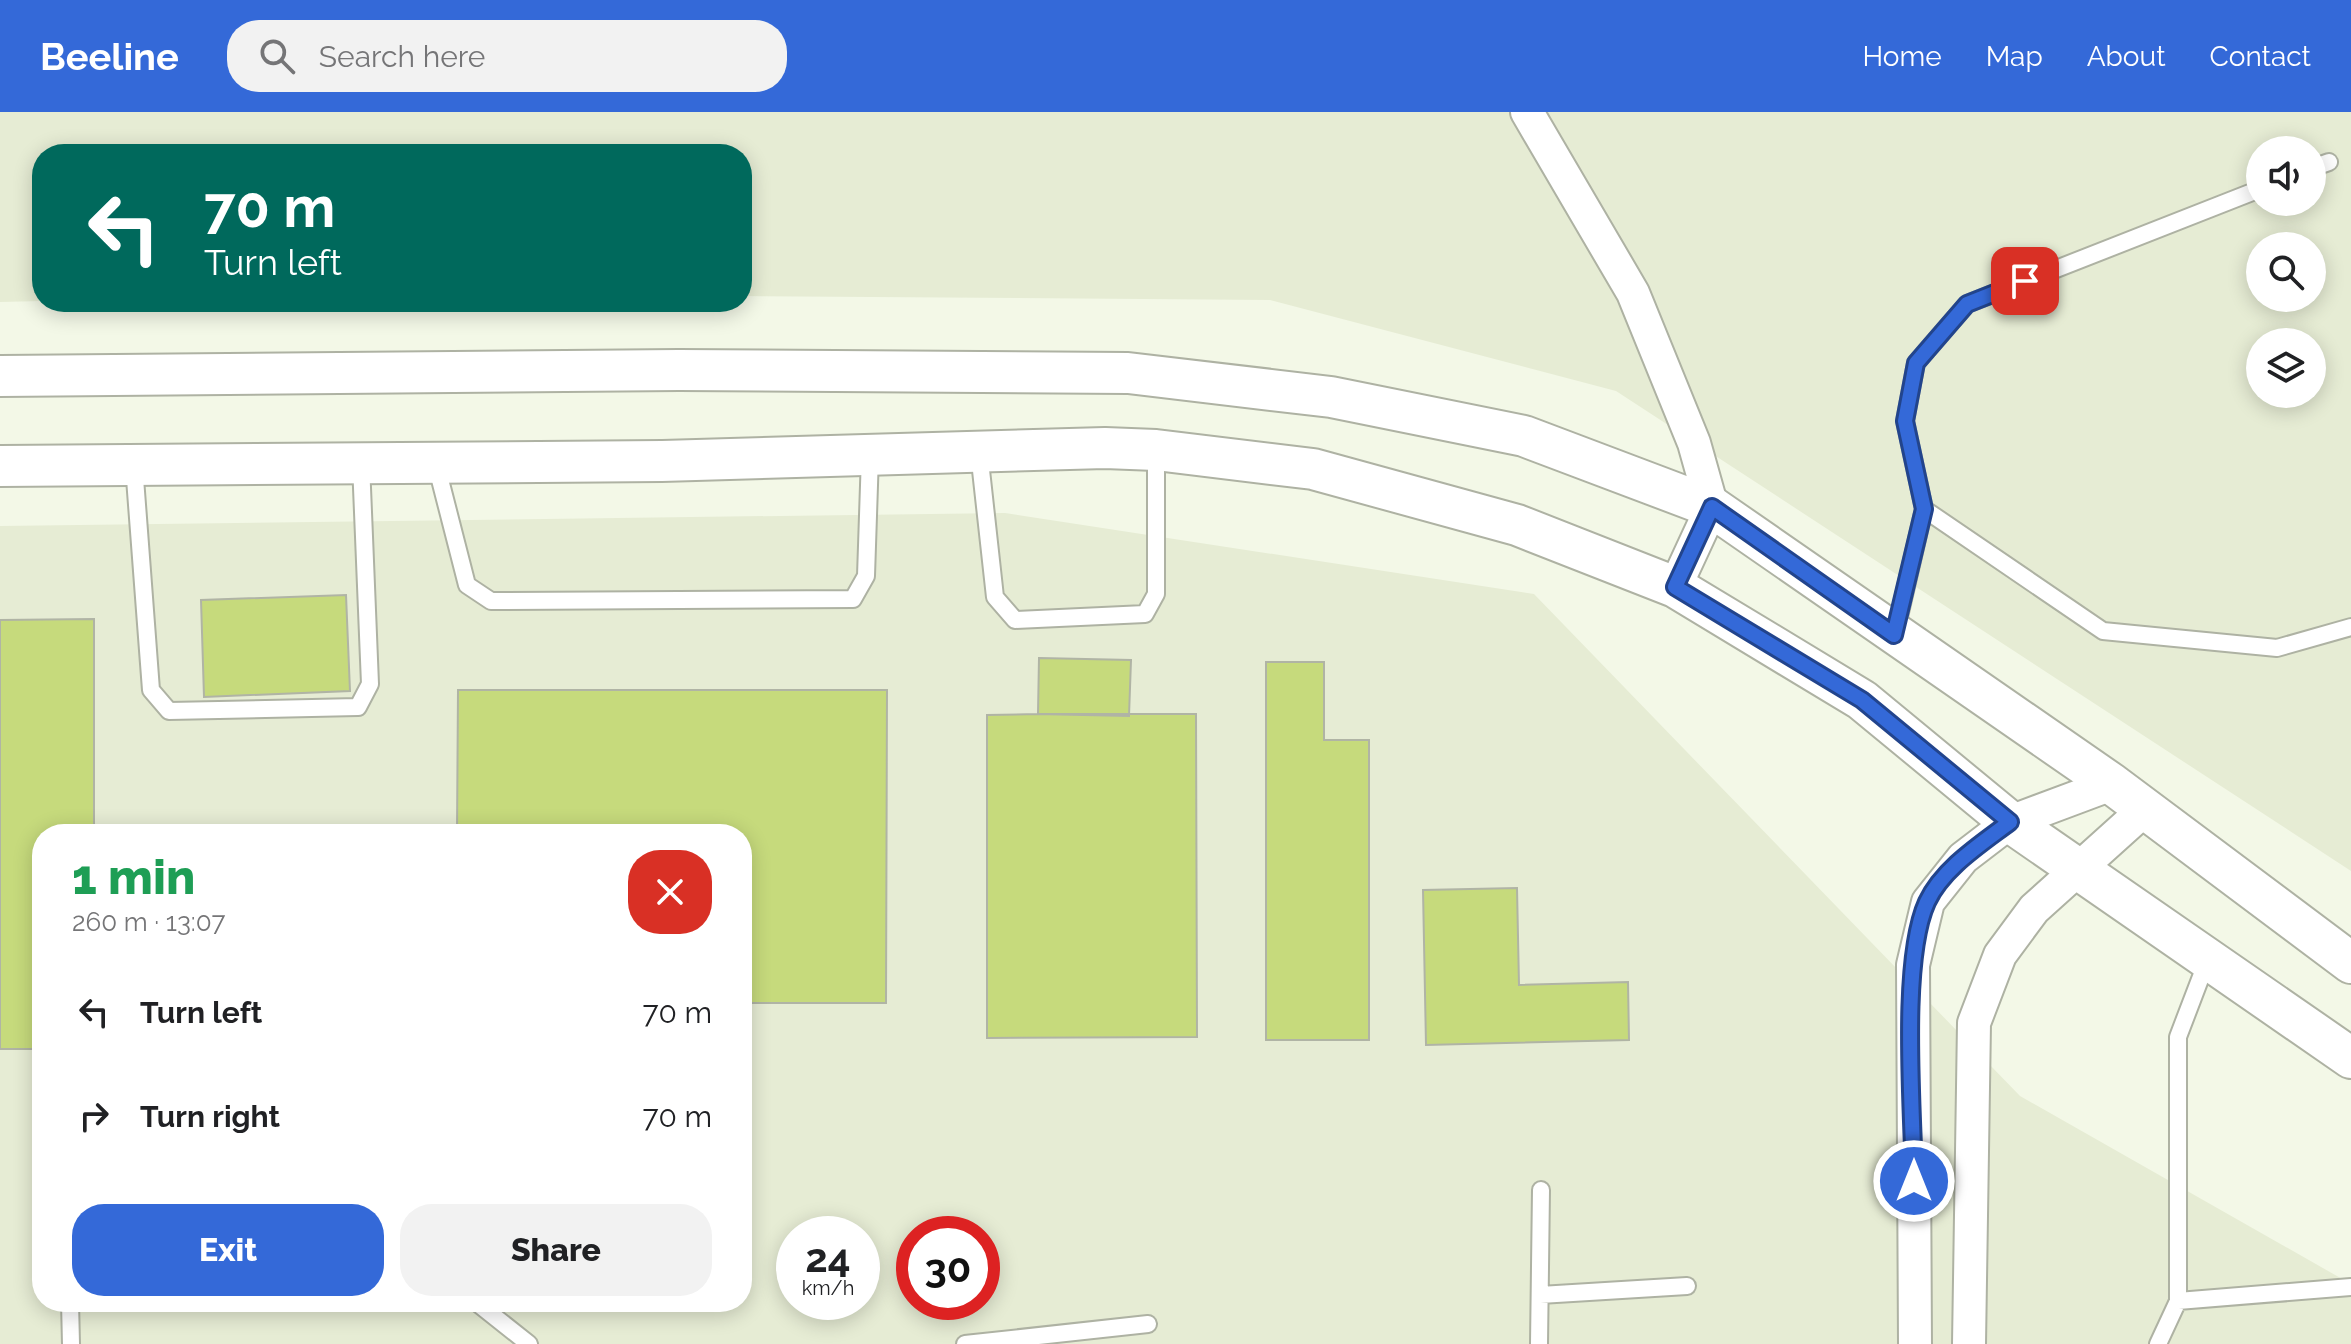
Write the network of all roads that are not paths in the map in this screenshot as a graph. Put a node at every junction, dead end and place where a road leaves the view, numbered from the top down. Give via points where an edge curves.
1 (1527, 112) edge
2 (2329, 162) dead end
3 (2326, 163) edge
4 (2246, 194) edge
5 (0, 376) edge
6 (1156, 450) junction
7 (979, 452) junction
8 (870, 455) junction
9 (361, 463) junction
10 (435, 463) junction
11 (134, 465) junction
12 (0, 466) edge
13 (1712, 507) junction
14 (1924, 509) junction
15 (1675, 587) junction
16 (2351, 627) edge
17 (1894, 635) junction
18 (2112, 784) junction
19 (2144, 810) junction
20 (2010, 822) junction
21 (2080, 870) junction
22 (2208, 959) junction
23 (2351, 963) edge
24 (2351, 1058) edge
25 (1541, 1190) dead end
26 (1687, 1286) dead end
27 (2351, 1287) edge
28 (1540, 1295) junction
29 (2178, 1301) junction
30 (70, 1312) edge
31 (489, 1312) edge
32 (1148, 1324) dead end
33 (71, 1344) edge
34 (529, 1344) edge
35 (965, 1344) edge
36 (1539, 1344) edge
37 (1915, 1344) edge
38 (1969, 1344) edge
39 (2158, 1344) edge

1 - 13 street via 1633,293 1694,443
2 - 3 lane
4 - 14 lane via 1967,304 1916,363 1905,421
5 - 13 street via 679,370 1128,373 1331,397 1524,436
6 - 7 street
6 - 7 lane via 1156,594 1145,614 1015,620 995,597
6 - 15 street via 1313,469 1517,525
7 - 8 street
8 - 10 street
8 - 10 lane via 866,576 853,599 491,601 467,585
9 - 10 street
9 - 11 street
9 - 11 lane via 370,684 358,707 169,711 151,690
11 - 12 street
13 - 15 street
13 - 17 street
14 - 16 lane via 2103,631 2277,648
14 - 17 lane
15 - 20 street via 1862,700
17 - 18 street
18 - 19 street
18 - 20 street
19 - 21 street
19 - 23 street
20 - 21 street
20 - 37 street via 1963,858 1928,902 1913,965
21 - 22 street
21 - 38 street via 2034,909 2000,955 1974,1023
22 - 24 street
22 - 29 lane via 2178,1037
25 - 28 lane
26 - 28 lane
27 - 29 lane
28 - 36 lane
29 - 39 lane
30 - 33 lane
31 - 34 lane
32 - 35 lane

